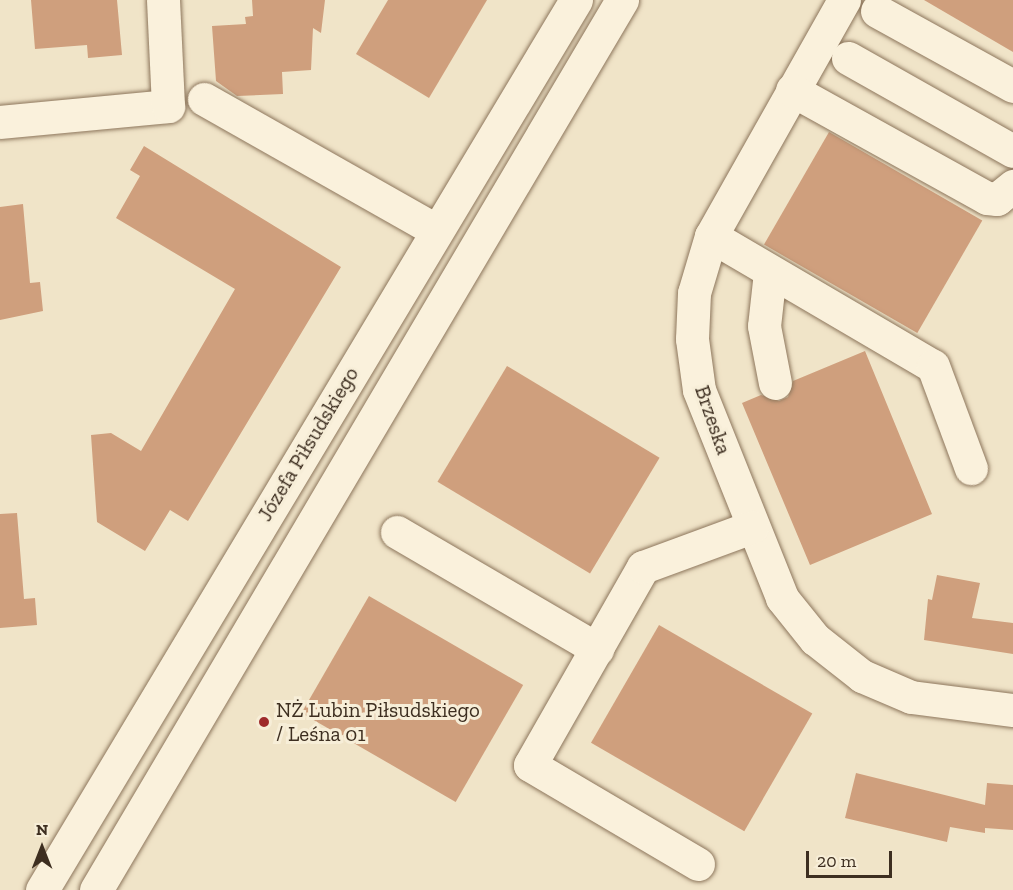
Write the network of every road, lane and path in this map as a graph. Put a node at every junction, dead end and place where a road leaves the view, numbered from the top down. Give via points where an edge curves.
1 (163, 0) edge
2 (576, 0) edge
3 (622, 0) edge
4 (844, 0) edge
5 (876, 11) dead end
6 (848, 58) dead end
7 (1013, 86) edge
8 (792, 90) junction
9 (204, 99) dead end
10 (0, 122) edge
11 (1013, 151) edge
12 (1013, 186) edge
13 (436, 230) junction
14 (711, 236) junction
15 (770, 272) junction
16 (775, 383) dead end
17 (971, 468) dead end
18 (752, 527) junction
19 (397, 532) dead end
20 (597, 649) junction
21 (1013, 710) edge
22 (698, 864) dead end
23 (42, 890) edge
24 (96, 890) edge

1 - 10 street via 168,106
2 - 13 street, Józefa Piłsudskiego
3 - 24 street
4 - 8 street, Brzeska
5 - 7 street
6 - 11 street
8 - 12 street via 987,198 997,199
8 - 14 street, Brzeska
9 - 13 street
13 - 23 street, Józefa Piłsudskiego
14 - 15 street
14 - 18 street, Brzeska via 694,293 692,339 699,390
15 - 16 street via 764,326
15 - 17 street via 933,366
18 - 20 street via 642,567
18 - 21 street, Brzeska via 782,598 815,639 862,676 911,697
19 - 20 street
20 - 22 street via 530,765

